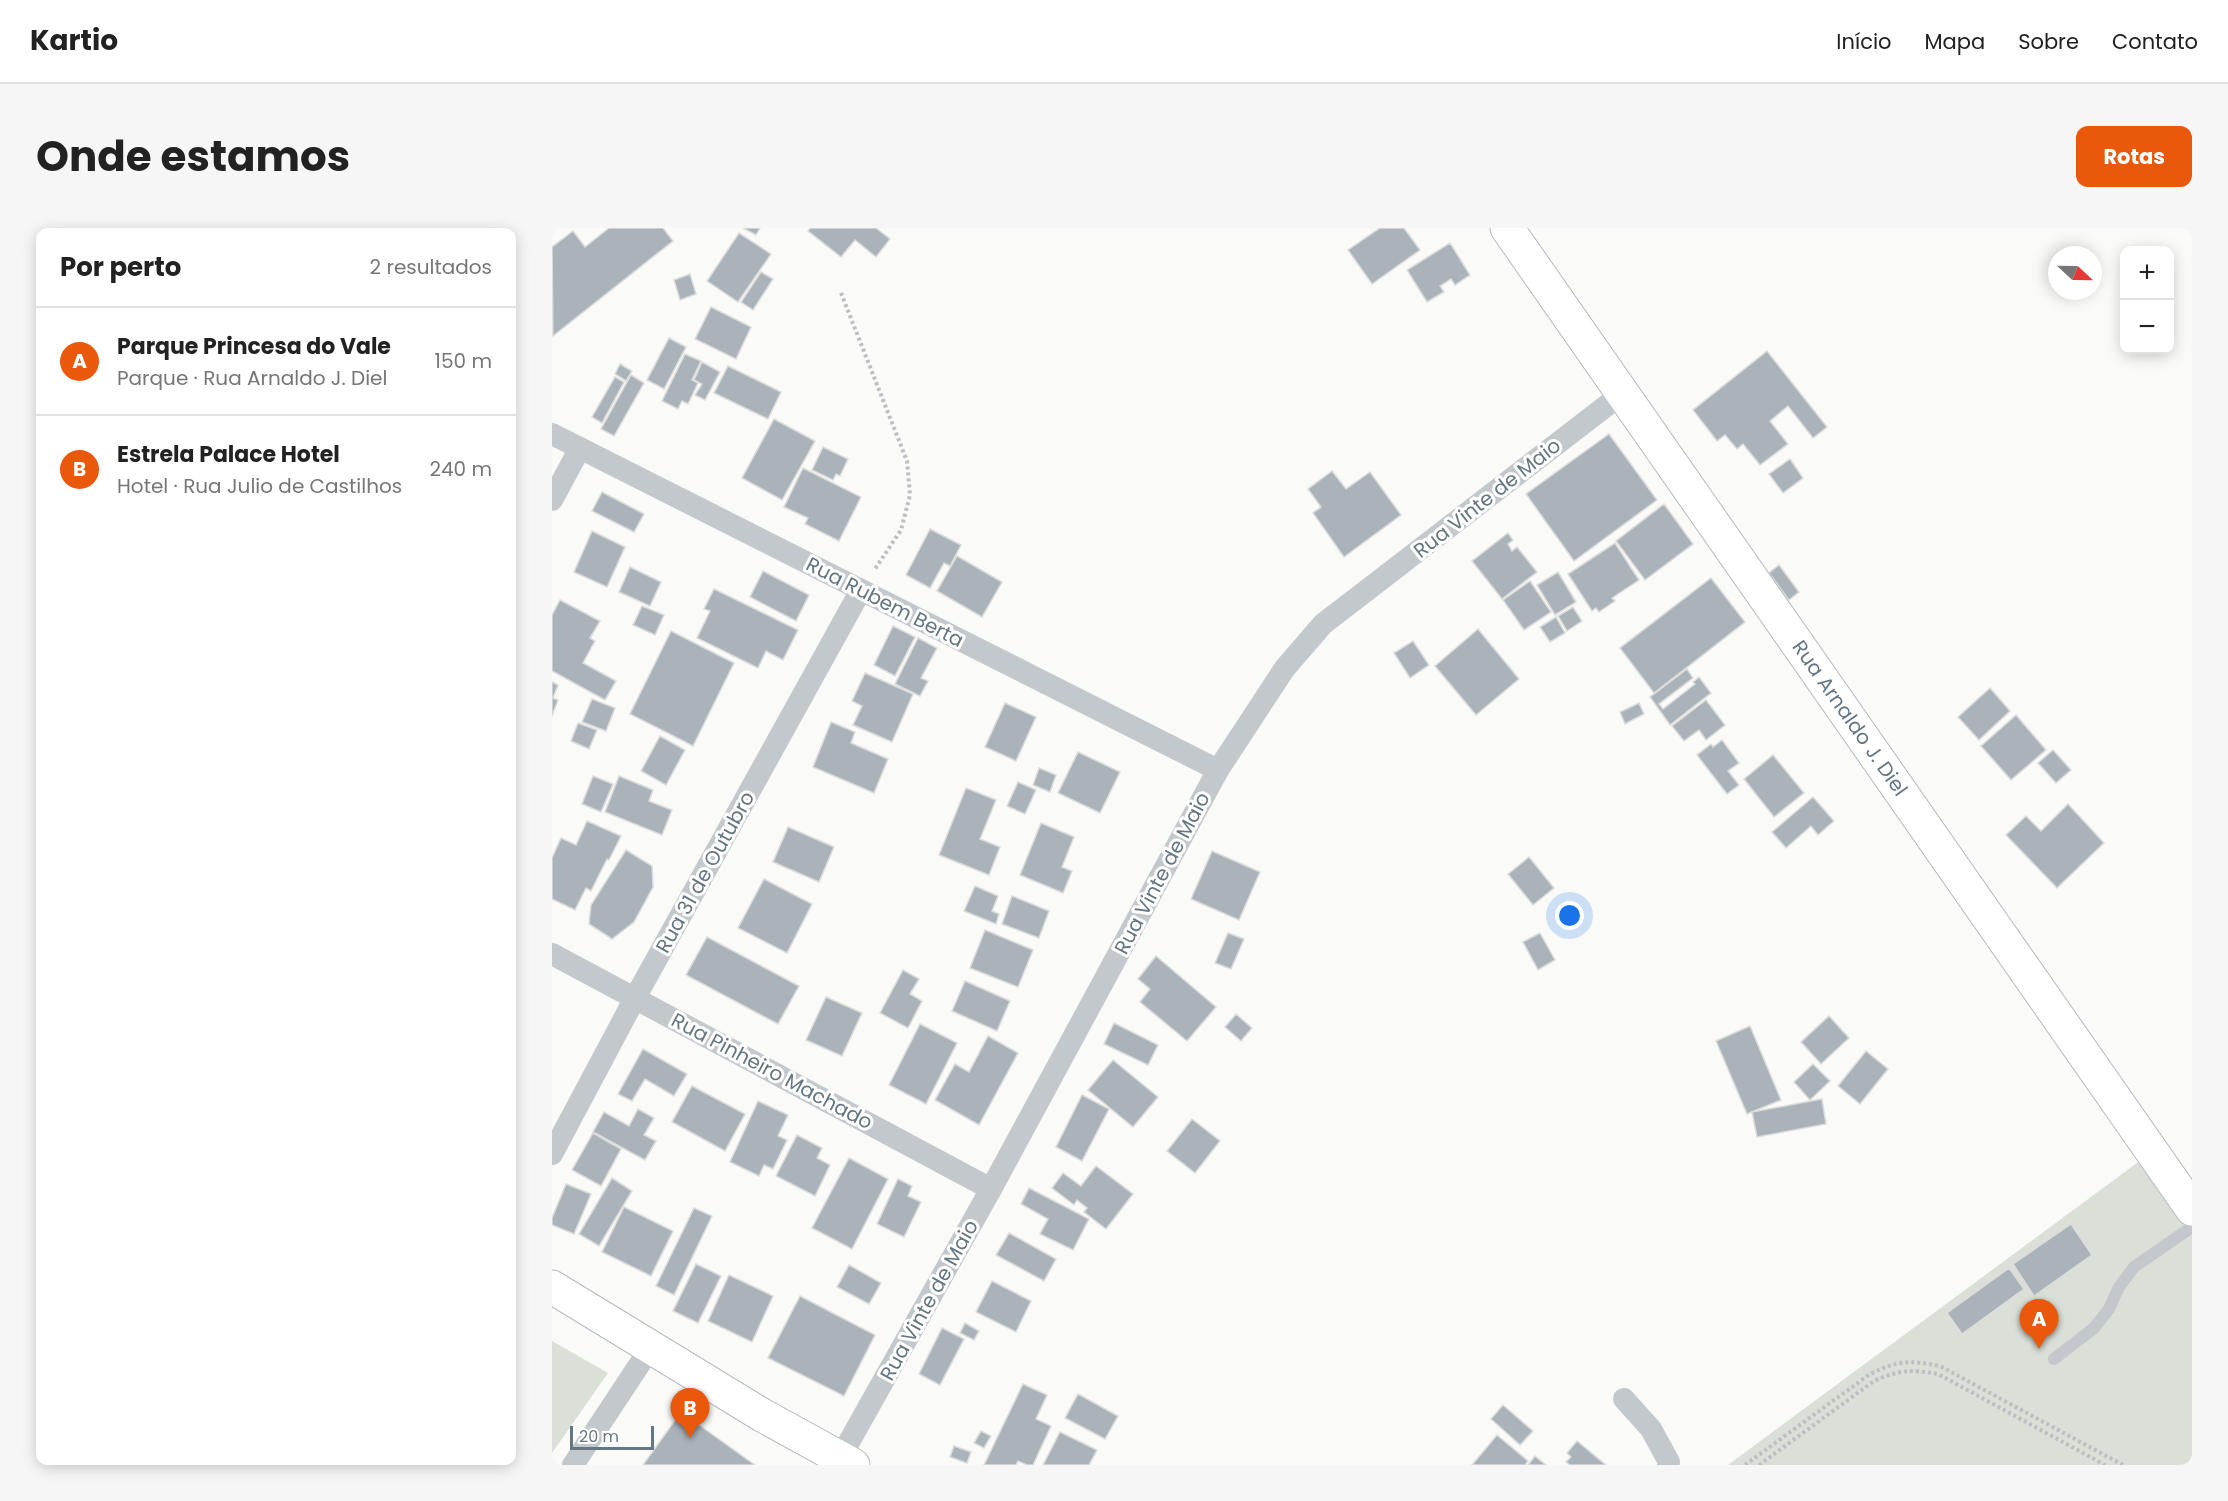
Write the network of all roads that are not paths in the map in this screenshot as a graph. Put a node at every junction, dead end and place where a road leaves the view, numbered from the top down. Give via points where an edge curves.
1 (1507, 228) edge
2 (1623, 393) junction
3 (552, 434) edge
4 (579, 448) junction
5 (552, 500) edge
6 (861, 590) junction
7 (1218, 770) junction
8 (552, 954) edge
9 (635, 998) junction
10 (552, 1154) edge
11 (990, 1190) junction
12 (2192, 1209) edge
13 (2192, 1227) edge
14 (552, 1287) edge
15 (651, 1347) junction
16 (2054, 1359) dead end
17 (1624, 1399) dead end
18 (843, 1463) edge
19 (573, 1465) edge
20 (1668, 1465) edge

1 - 2 street, Rua Arnaldo J. Diel
2 - 7 street, Rua Vinte de Maio via 1323,624 1285,668
2 - 12 street, Rua Arnaldo J. Diel
3 - 4 street, Rua Rubem Berta
4 - 5 street
4 - 6 street, Rua Rubem Berta
6 - 7 street, Rua Rubem Berta
6 - 9 street, Rua 31 de Outubro
7 - 11 street, Rua Vinte de Maio
8 - 9 street, Rua Pinheiro Machado
9 - 10 street, Rua 31 de Outubro
9 - 11 street, Rua Pinheiro Machado
11 - 18 street, Rua Vinte de Maio
13 - 16 lane via 2134,1267 2094,1328
14 - 15 street
15 - 18 street
15 - 19 street
17 - 20 street via 1651,1429

